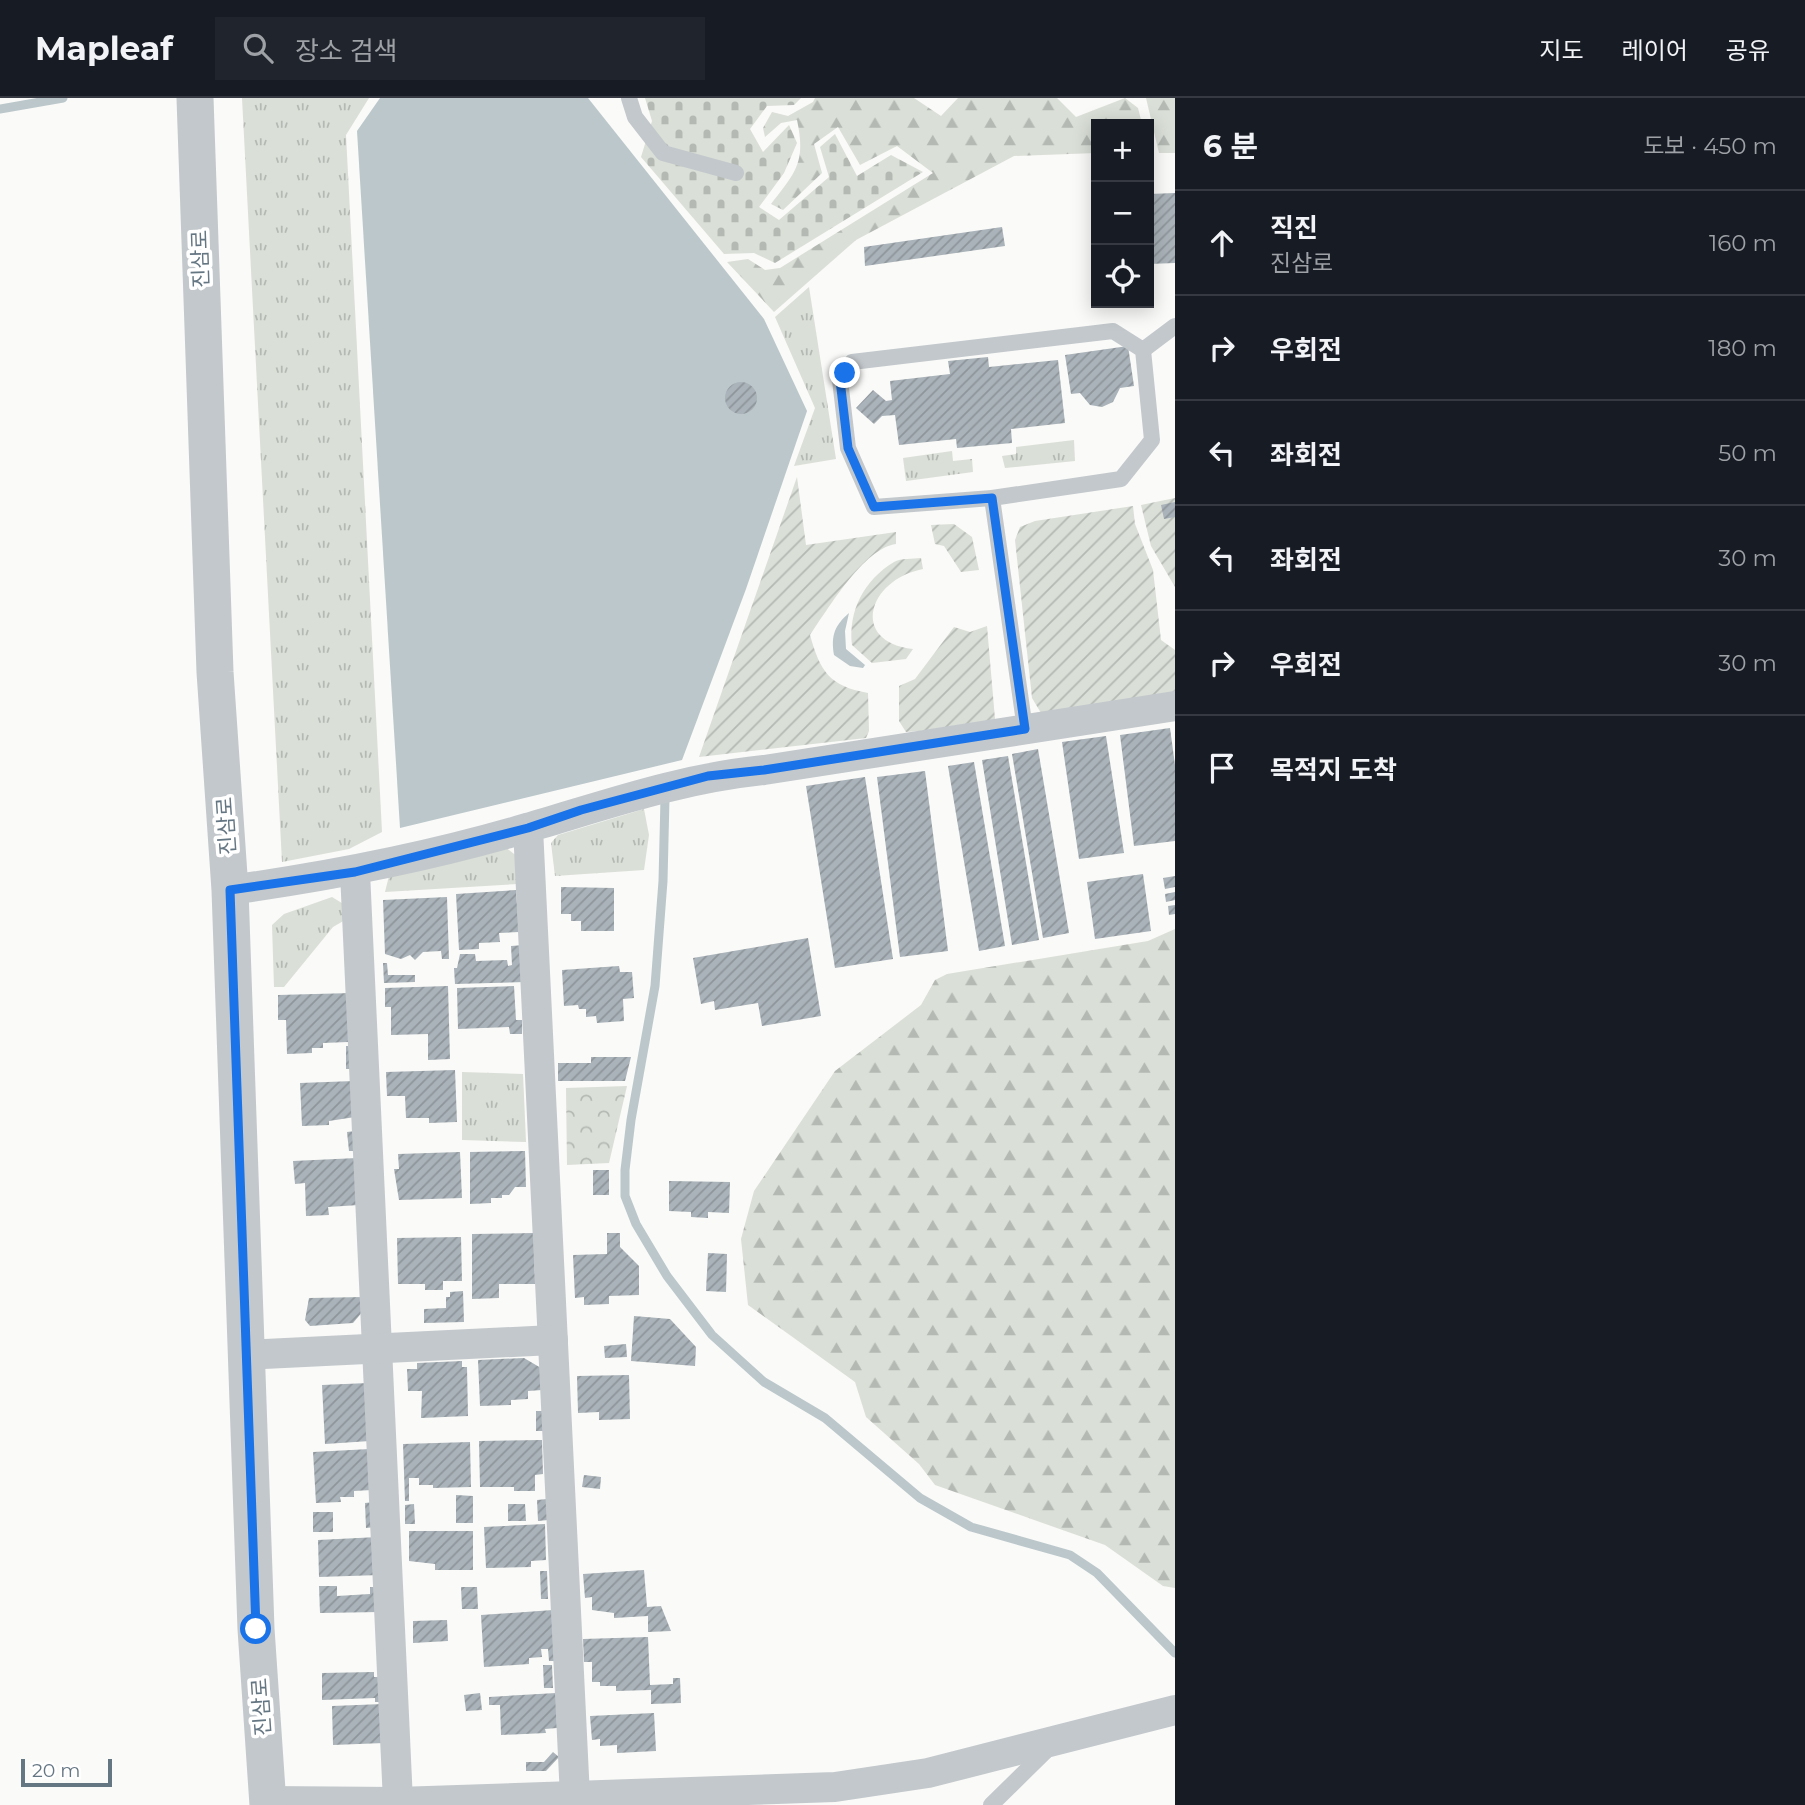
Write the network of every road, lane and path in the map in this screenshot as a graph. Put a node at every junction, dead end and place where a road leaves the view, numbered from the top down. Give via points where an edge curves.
1 (195, 98) edge
2 (629, 98) edge
3 (736, 173) dead end
4 (1175, 326) edge
5 (1143, 350) junction
6 (992, 498) junction
7 (1175, 706) edge
8 (1025, 729) junction
9 (528, 828) junction
10 (355, 872) junction
11 (230, 890) junction
12 (553, 1340) junction
13 (378, 1350) junction
14 (245, 1355) junction
15 (1175, 1710) edge
16 (1059, 1739) junction
17 (575, 1797) junction
18 (398, 1801) junction
19 (267, 1803) edge
20 (991, 1805) edge

1 - 11 street, 진삼로 via 215,672
2 - 3 lane via 635,117 663,153
4 - 5 lane
5 - 6 lane via 1152,440 1121,479
5 - 6 lane via 1113,331 852,362 840,380 848,448 874,507
6 - 8 lane
7 - 8 street
8 - 9 street via 708,776
9 - 10 street
9 - 12 street
10 - 11 street
10 - 13 street
11 - 14 street, 진삼로
12 - 13 street
12 - 17 street
13 - 14 street
13 - 18 street
14 - 19 street, 진삼로
15 - 16 street
16 - 17 street via 928,1773 835,1787
16 - 20 lane
17 - 18 street
18 - 19 street

